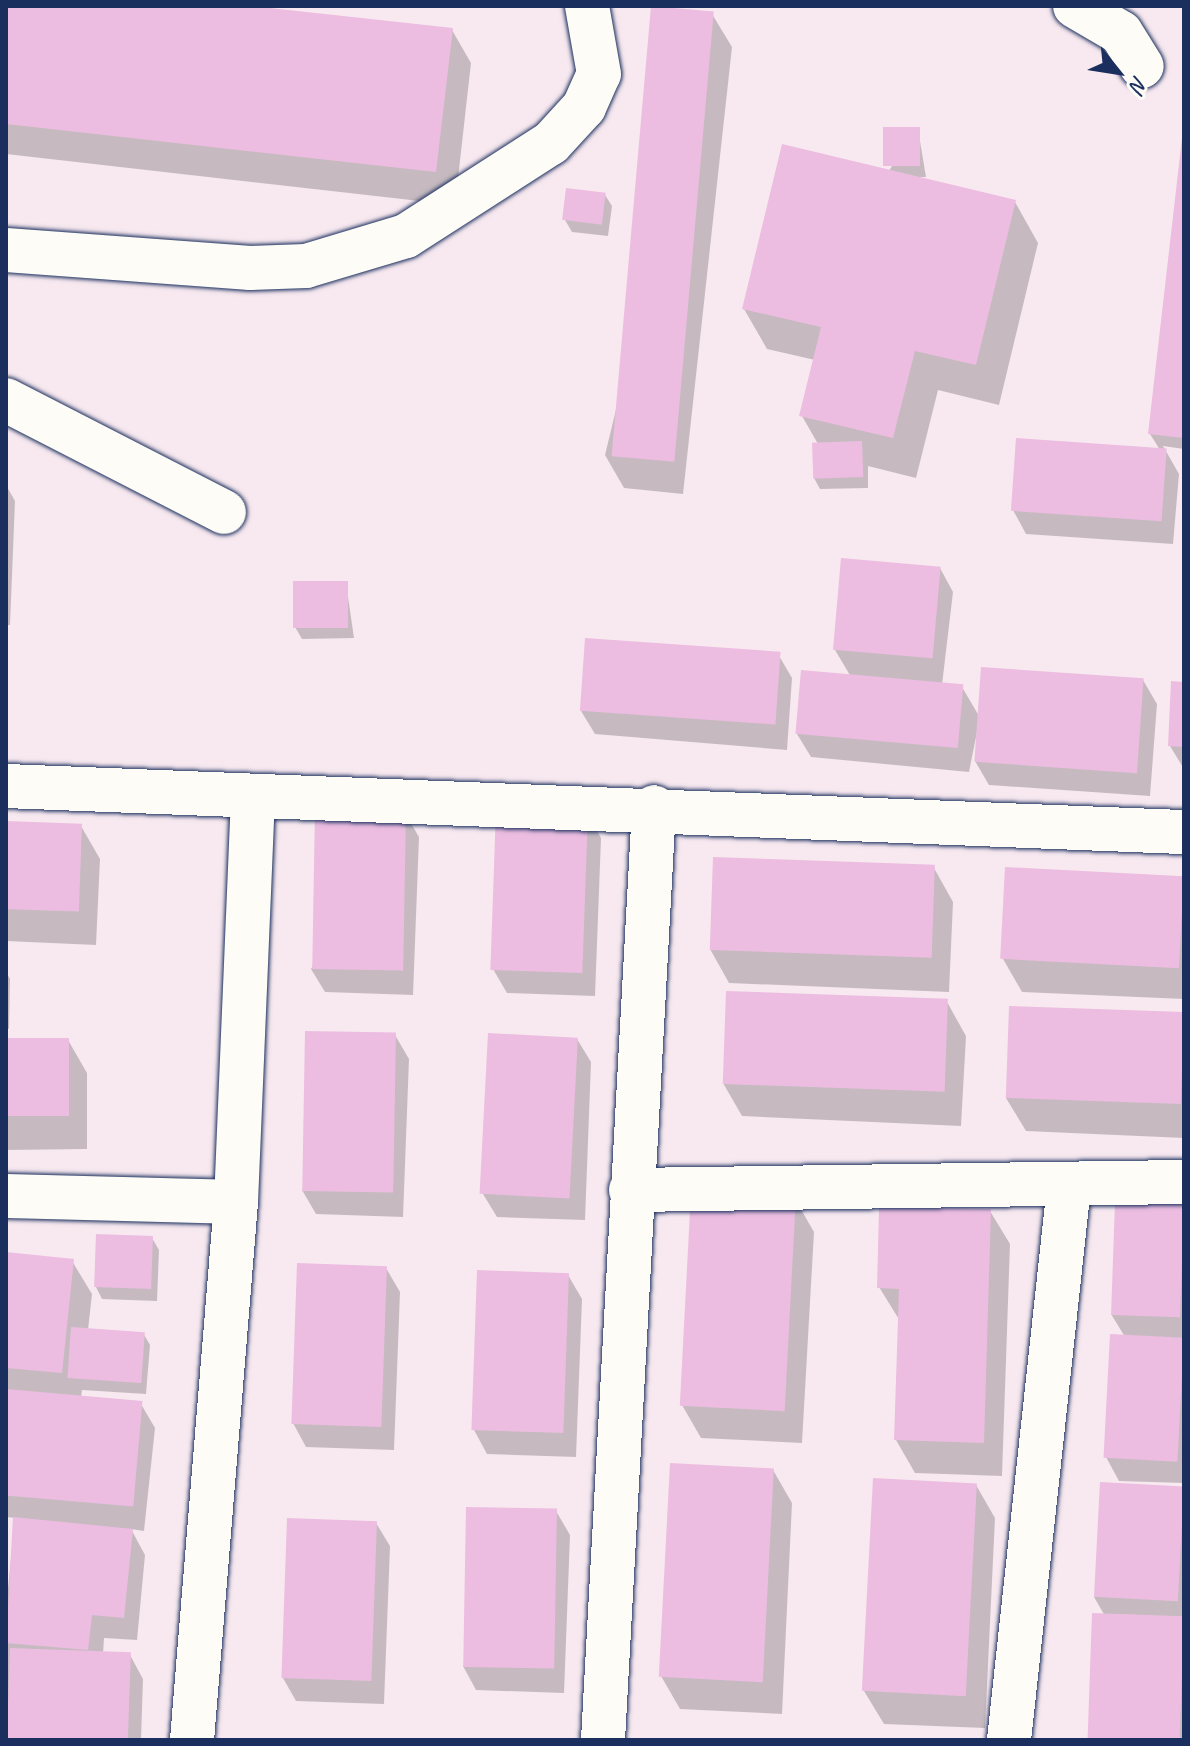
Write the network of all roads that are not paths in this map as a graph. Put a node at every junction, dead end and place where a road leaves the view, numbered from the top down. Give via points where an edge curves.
1 (587, 6) edge
2 (1075, 6) edge
3 (1142, 66) dead end
4 (6, 250) edge
5 (6, 400) edge
6 (224, 512) dead end
7 (6, 786) edge
8 (253, 796) junction
9 (654, 807) junction
10 (1184, 832) edge
11 (1184, 1182) edge
12 (1069, 1186) junction
13 (631, 1190) junction
14 (6, 1196) edge
15 (236, 1202) junction
16 (192, 1740) edge
17 (603, 1740) edge
18 (1009, 1740) edge

1 - 4 street via 599,74 584,107 551,143 406,236 306,266 250,268
2 - 3 street via 1121,33
5 - 6 street
7 - 8 street
8 - 9 street
8 - 15 street
9 - 10 street
9 - 13 street
11 - 12 street
12 - 13 street
12 - 18 street
13 - 17 street
14 - 15 street
15 - 16 street

